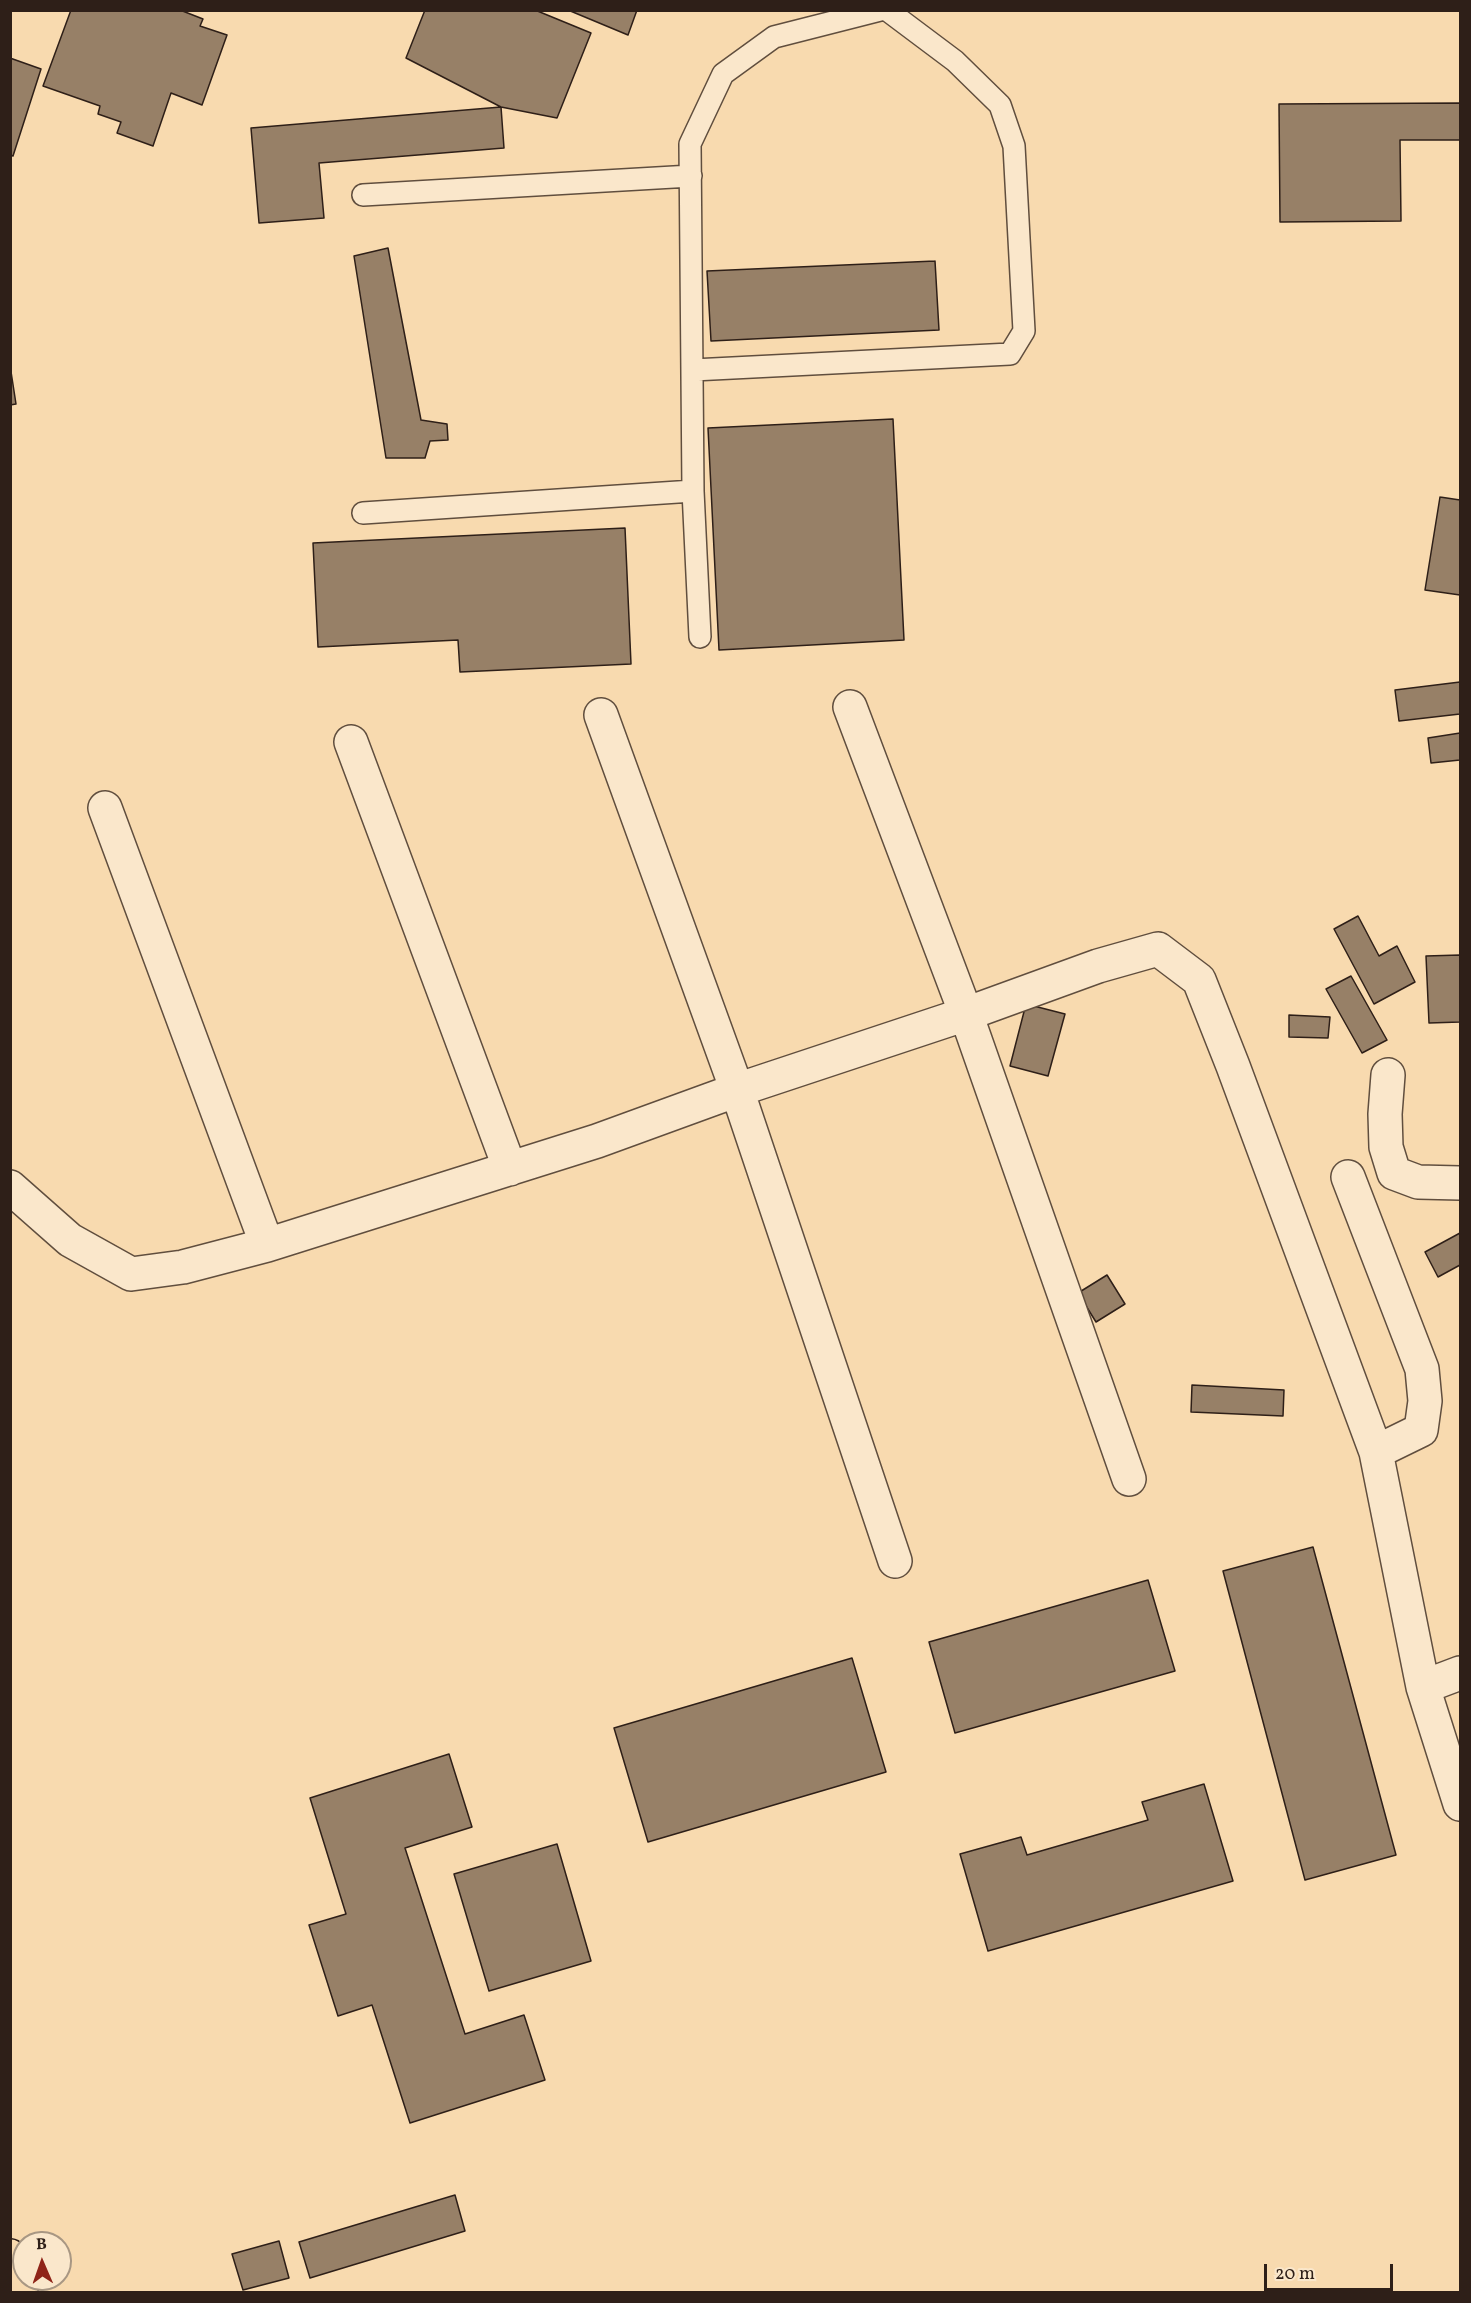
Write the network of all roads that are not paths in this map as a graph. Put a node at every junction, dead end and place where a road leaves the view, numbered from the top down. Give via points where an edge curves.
1 (880, 10) edge
2 (887, 10) edge
3 (691, 176) junction
4 (363, 195) dead end
5 (693, 370) junction
6 (693, 491) junction
7 (363, 513) dead end
8 (700, 637) dead end
9 (850, 707) dead end
10 (601, 715) dead end
11 (351, 742) dead end
12 (105, 808) dead end
13 (966, 1014) junction
14 (1388, 1076) dead end
15 (737, 1090) junction
16 (510, 1169) junction
17 (1348, 1177) dead end
18 (1461, 1183) edge
19 (10, 1187) edge
20 (267, 1245) junction
21 (1376, 1452) junction
22 (1129, 1479) dead end
23 (895, 1561) dead end
24 (1461, 1673) edge
25 (1423, 1687) junction
26 (1461, 1804) edge
27 (10, 2256) edge
28 (21, 2292) edge

1 - 3 lane via 774,37 723,74 690,144
2 - 5 lane via 955,61 1000,105 1014,146 1024,331 1010,354
3 - 4 lane
3 - 5 lane
5 - 6 lane
6 - 7 lane
6 - 8 lane
9 - 13 street
10 - 15 street
11 - 16 street
12 - 20 street
13 - 15 street
13 - 21 street via 1098,966 1158,949 1199,980
13 - 22 street
14 - 18 street via 1386,1147 1394,1173 1418,1182
15 - 16 street
15 - 23 street
16 - 20 street
17 - 21 street via 1422,1369 1425,1401 1420,1430
19 - 20 street via 70,1239 132,1274 183,1267
21 - 25 street
24 - 25 street
25 - 26 street
27 - 28 highway

